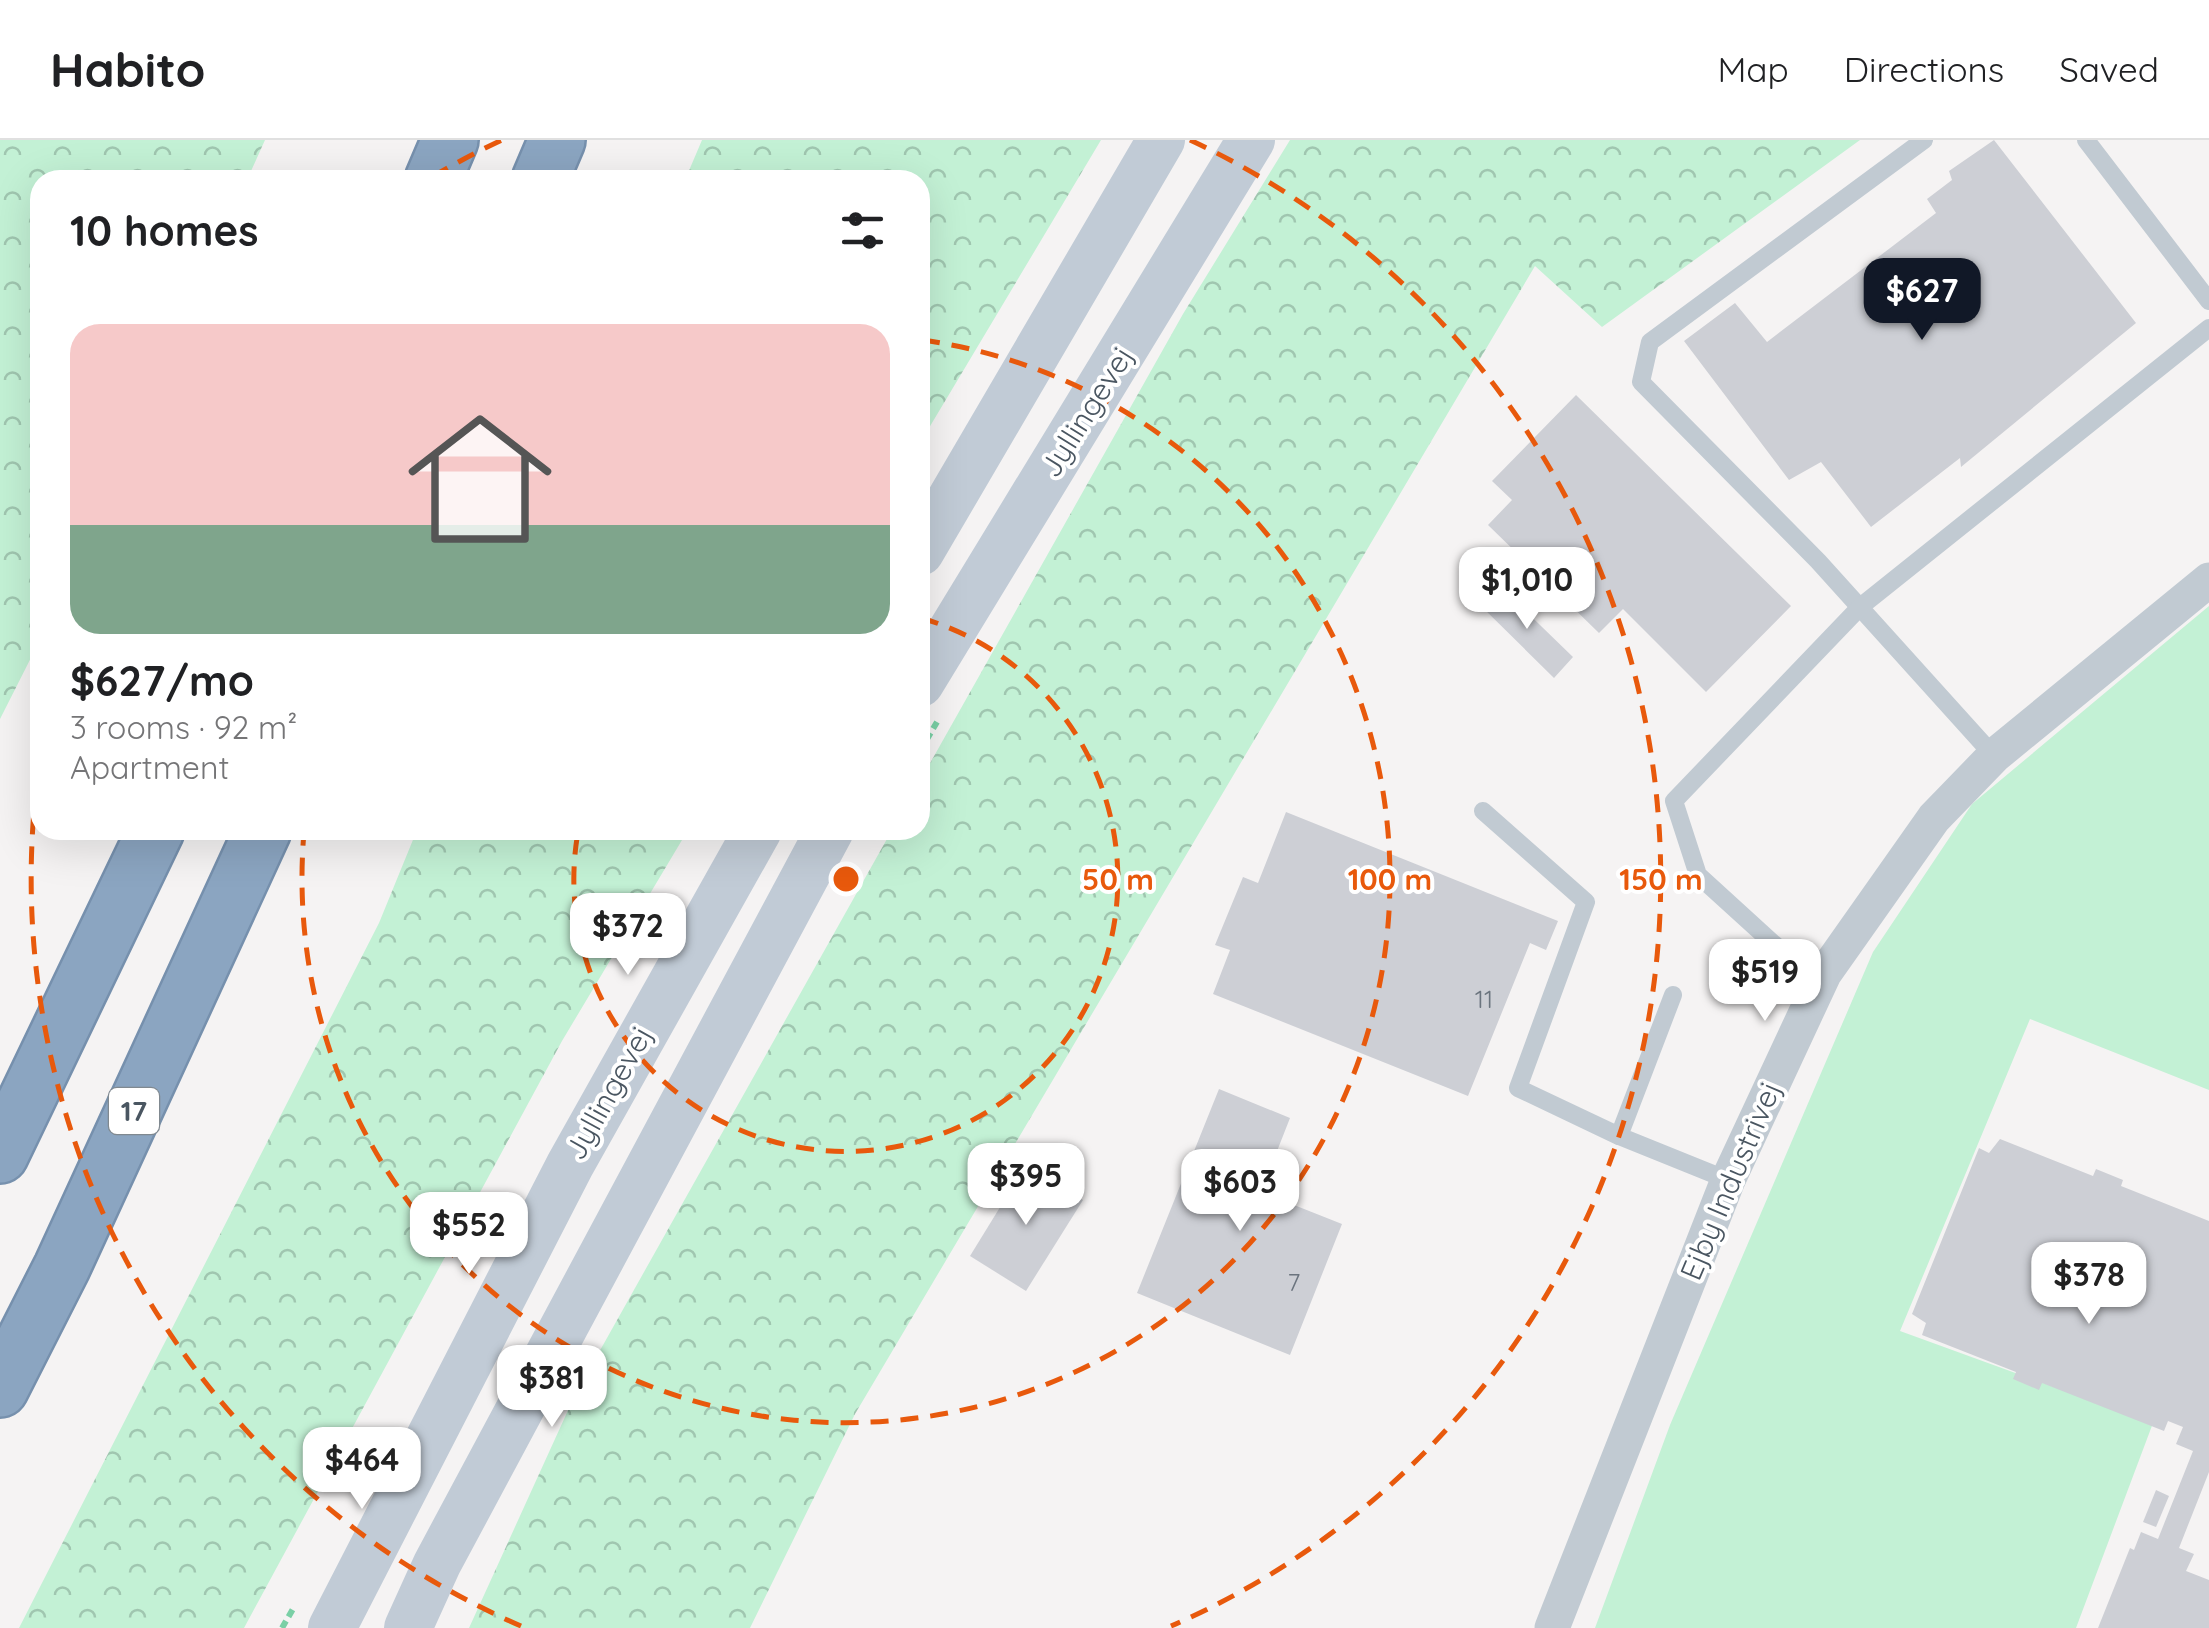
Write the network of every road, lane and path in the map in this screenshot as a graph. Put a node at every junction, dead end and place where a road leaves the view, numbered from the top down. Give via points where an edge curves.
1 (450, 140) edge
2 (557, 140) edge
3 (1161, 140) edge
4 (1251, 140) edge
5 (1924, 140) edge
6 (2086, 140) edge
7 (437, 170) edge
8 (544, 170) edge
9 (2209, 301) edge
10 (2209, 328) edge
11 (930, 535) edge
12 (2209, 580) edge
13 (1860, 607) junction
14 (930, 667) edge
15 (1994, 756) junction
16 (1483, 812) dead end
17 (151, 840) edge
18 (258, 840) edge
19 (752, 840) edge
20 (825, 840) edge
21 (1818, 985) junction
22 (1673, 994) dead end
23 (1620, 1136) junction
24 (0, 1155) edge
25 (1728, 1180) junction
26 (0, 1389) edge
27 (436, 1424) junction
28 (332, 1628) edge
29 (358, 1628) edge
30 (408, 1628) edge
31 (1552, 1628) edge

1 - 7 highway
2 - 8 highway
3 - 11 street
4 - 14 street, Jyllingevej
5 - 13 lane via 1650,342 1641,382
6 - 9 lane
10 - 13 lane
12 - 15 street, Ejby Industrivej
13 - 15 lane
13 - 21 lane via 1674,801 1698,875
15 - 21 street, Ejby Industrivej via 1934,818
16 - 23 lane via 1586,902 1518,1088
17 - 24 highway
18 - 26 highway, 17
19 - 27 street, Jyllingevej via 570,1165
20 - 30 street
21 - 25 street, Ejby Industrivej
22 - 23 lane
23 - 25 lane
25 - 31 street, Ejby Industrivej
27 - 28 street, Jyllingevej
27 - 29 street

